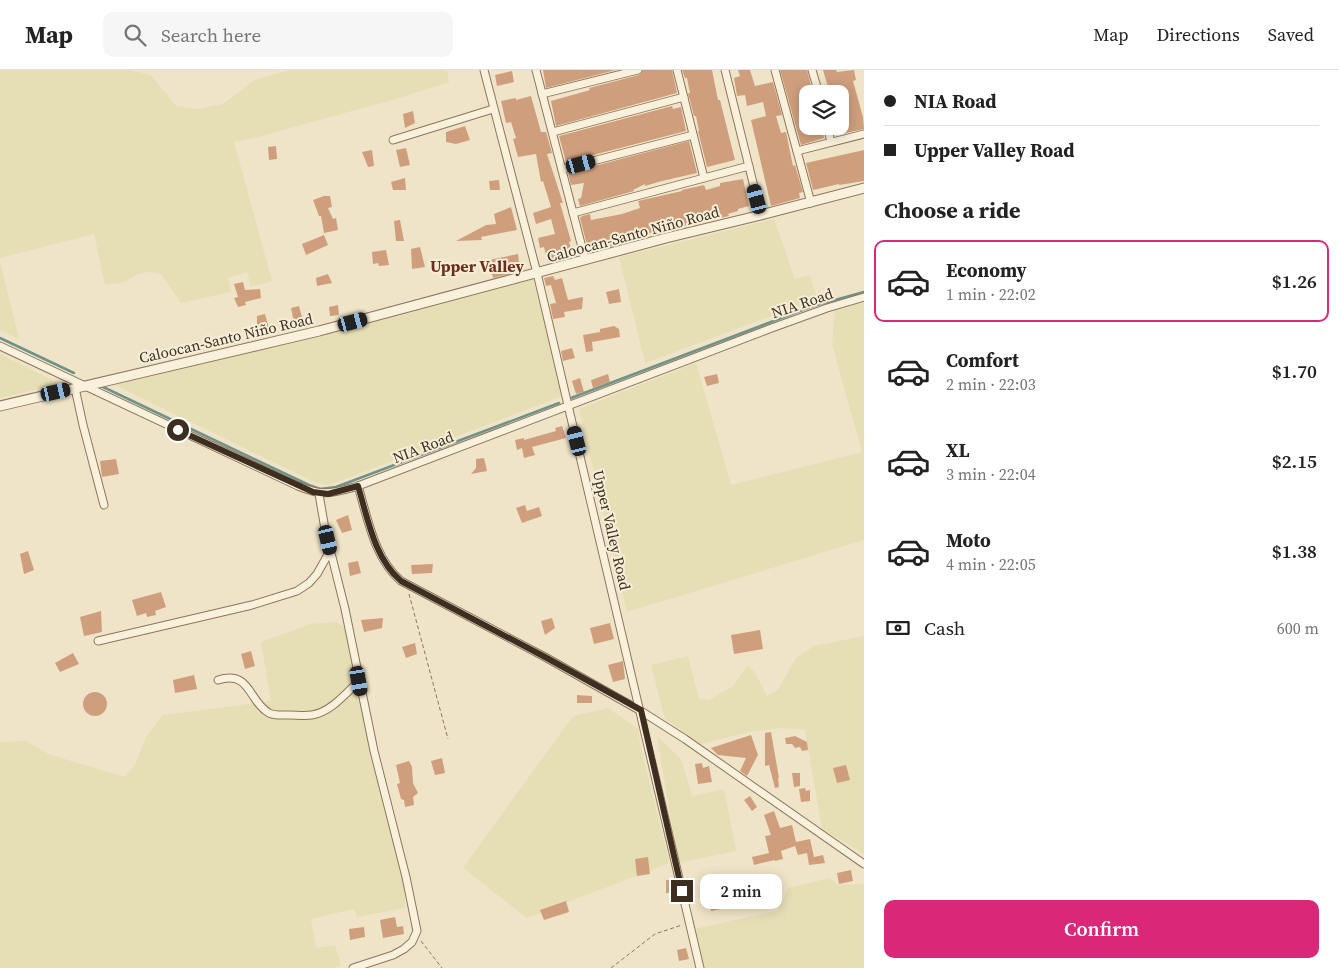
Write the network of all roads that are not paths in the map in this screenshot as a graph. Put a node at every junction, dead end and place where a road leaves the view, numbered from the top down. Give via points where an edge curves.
1 (486, 70) edge
2 (536, 70) edge
3 (638, 70) edge
4 (678, 70) edge
5 (725, 70) edge
6 (775, 70) edge
7 (812, 70) edge
8 (816, 85) edge
9 (542, 94) junction
10 (684, 97) junction
11 (494, 109) junction
12 (553, 132) junction
13 (864, 134) edge
14 (693, 135) junction
15 (829, 135) edge
16 (393, 140) dead end
17 (831, 142) junction
18 (797, 151) junction
19 (749, 166) junction
20 (562, 169) junction
21 (704, 178) junction
22 (864, 188) edge
23 (810, 203) junction
24 (573, 213) junction
25 (761, 215) junction
26 (585, 260) junction
27 (537, 273) junction
28 (864, 297) edge
29 (0, 346) edge
30 (79, 387) junction
31 (0, 406) edge
32 (568, 406) junction
33 (358, 486) junction
34 (319, 494) junction
35 (104, 505) dead end
36 (330, 551) junction
37 (98, 641) dead end
38 (218, 680) dead end
39 (359, 681) junction
40 (641, 710) junction
41 (864, 864) edge
42 (353, 968) edge
43 (700, 968) edge

1 - 11 street, Upper Valley Road
2 - 9 street
3 - 9 street
4 - 10 street
5 - 19 street
6 - 18 street
7 - 8 street
9 - 12 street
10 - 12 street
10 - 14 street
11 - 16 street
11 - 27 street, Upper Valley Road
12 - 20 street
13 - 17 street
14 - 20 street
14 - 21 street
15 - 17 street
17 - 18 street
18 - 23 street
19 - 21 street
19 - 25 street
20 - 24 street
21 - 24 street
22 - 23 street, Caloocan-Santo Niño Road
23 - 25 street, Caloocan-Santo Niño Road
24 - 26 street
25 - 26 street, Caloocan-Santo Niño Road
26 - 27 street, Caloocan-Santo Niño Road
27 - 30 street, Caloocan-Santo Niño Road via 312,333
27 - 32 street, Upper Valley Road
28 - 32 street, NIA Road via 794,320
29 - 30 street
30 - 31 street, Caloocan-Santo Niño Road
30 - 34 street
30 - 35 street via 83,425
32 - 33 street, NIA Road
32 - 40 street, Upper Valley Road
33 - 34 street, NIA Road
33 - 40 street via 378,548 394,575 408,586
34 - 36 street
36 - 37 street via 317,574 297,591
36 - 39 street via 346,609
38 - 39 street via 240,681 269,712 297,715 321,712
39 - 42 street via 406,878 416,934 404,949
40 - 41 street
40 - 43 street, Upper Valley Road

